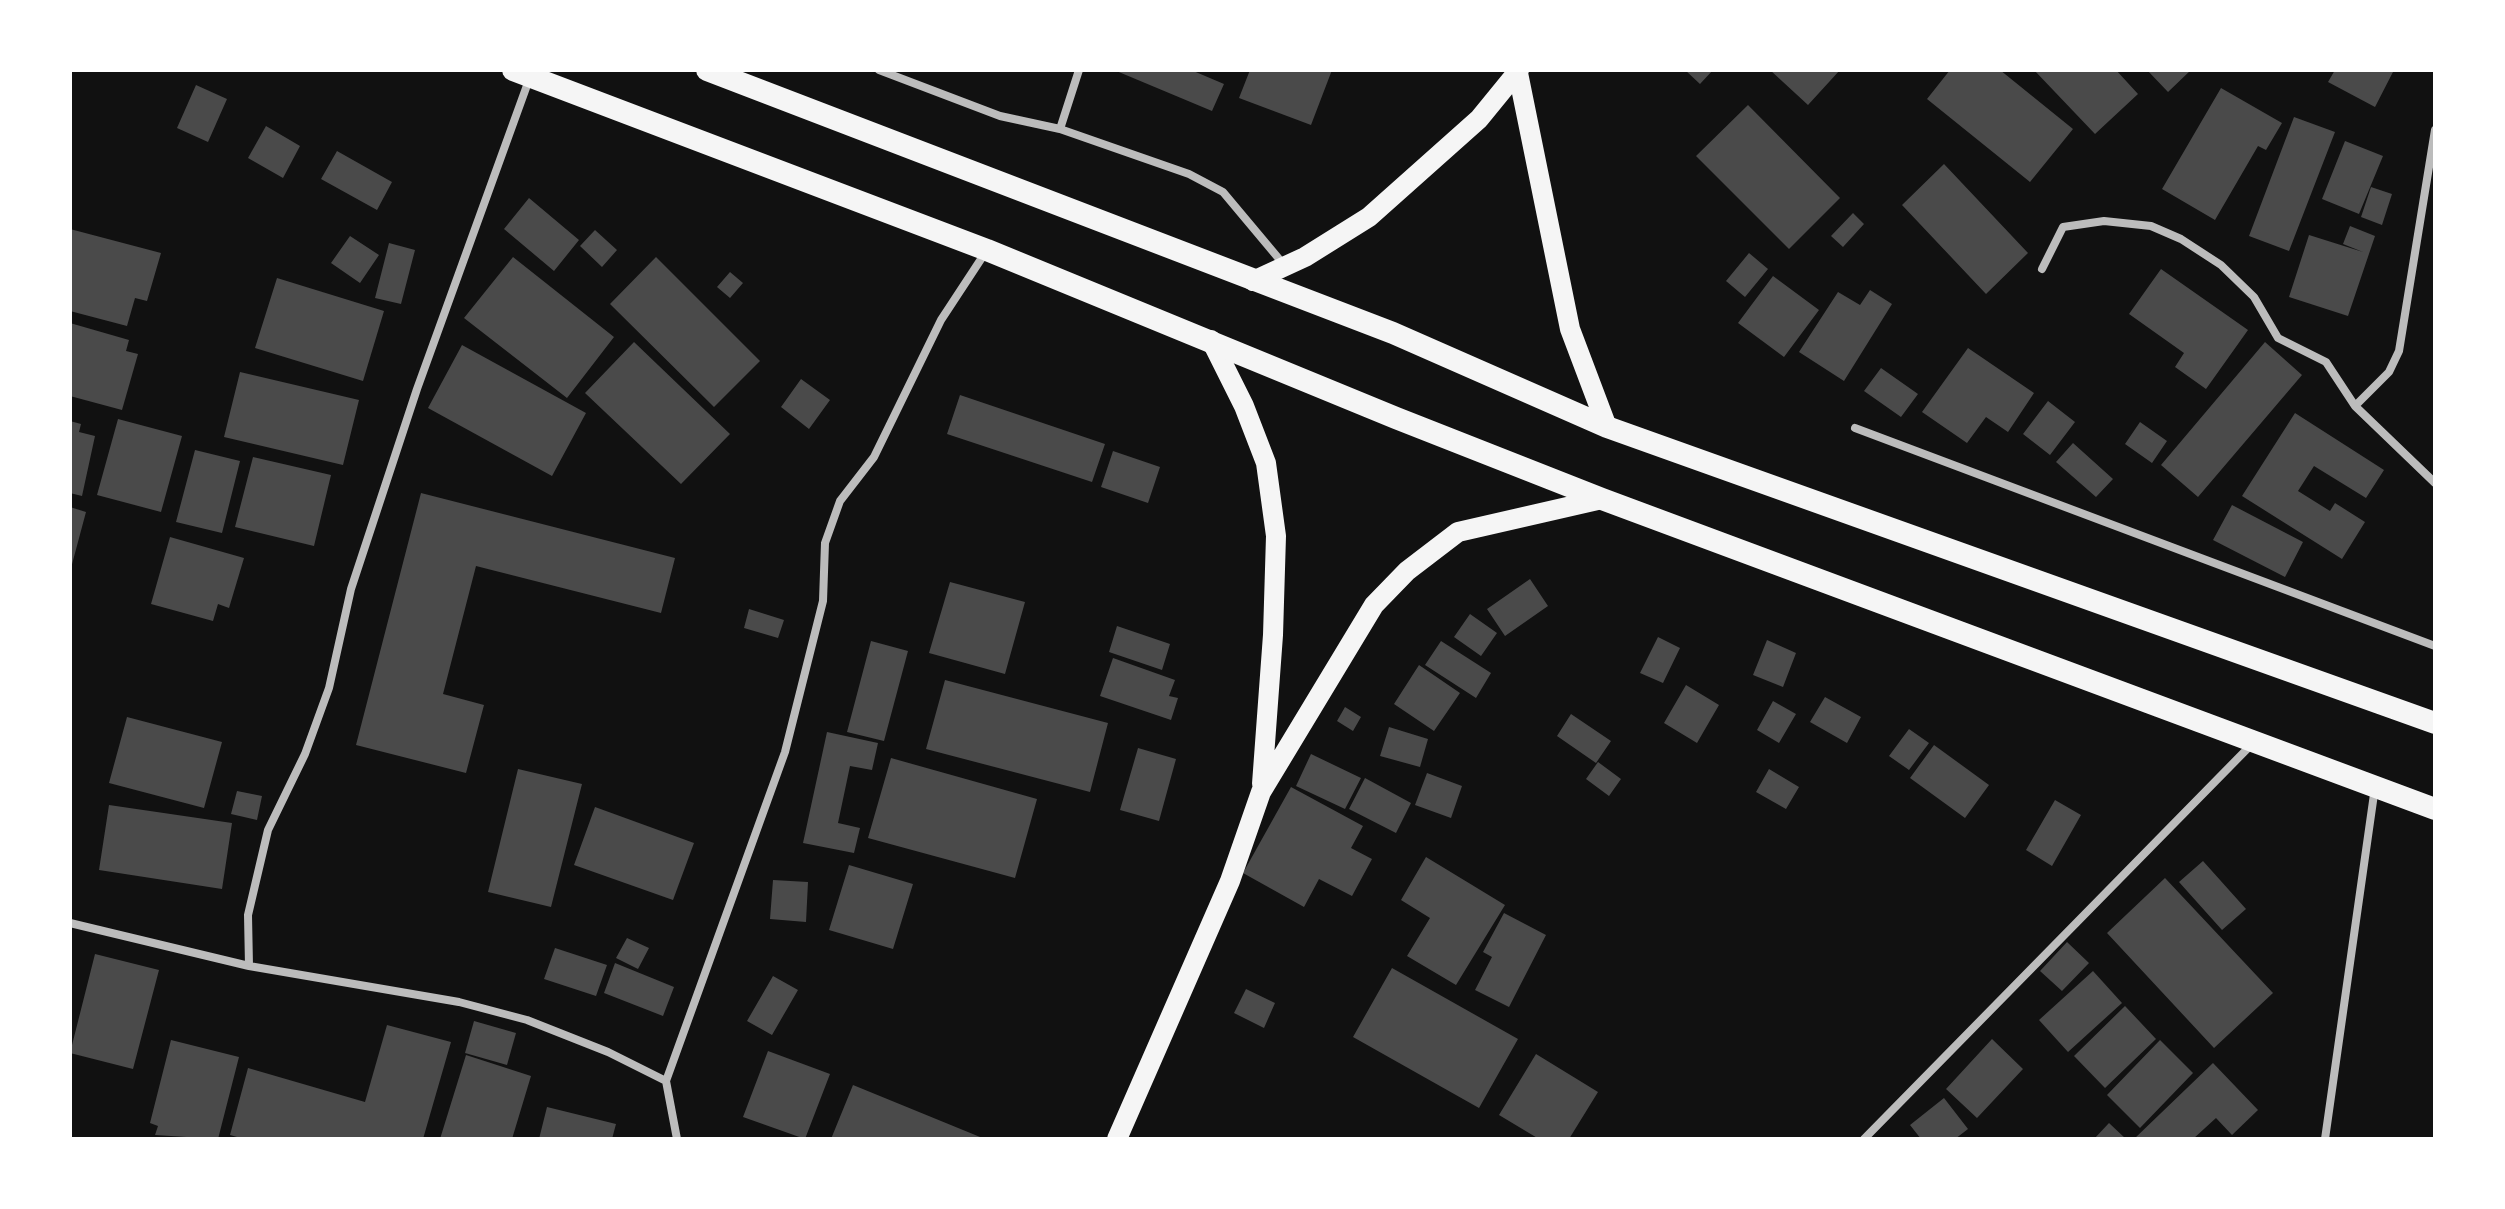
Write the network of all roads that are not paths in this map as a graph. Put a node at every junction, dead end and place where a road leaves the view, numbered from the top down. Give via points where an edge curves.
1 (707, 70) edge
2 (879, 70) edge
3 (1079, 70) edge
4 (1519, 71) edge
5 (522, 73) edge
6 (1060, 129) junction
7 (2435, 130) edge
8 (987, 250) junction
9 (1285, 266) junction
10 (2042, 269) dead end
11 (1253, 281) junction
12 (1211, 340) junction
13 (2355, 406) junction
14 (1607, 427) junction
15 (1855, 428) dead end
16 (2435, 483) edge
17 (1602, 499) junction
18 (2435, 646) edge
19 (2433, 719) edge
20 (2255, 741) junction
21 (2375, 787) junction
22 (1261, 792) junction
23 (2435, 809) edge
24 (70, 923) edge
25 (249, 966) junction
26 (666, 1081) junction
27 (679, 1137) edge
28 (1117, 1139) edge
29 (1864, 1139) edge
30 (2325, 1139) edge

1 - 11 highway
2 - 6 street via 1000,116
3 - 6 street
4 - 9 main road via 1479,119 1369,217
4 - 14 main road via 1570,329
5 - 8 highway
5 - 25 street via 351,589 329,688 268,830 248,915
6 - 9 street via 1189,174 1223,192
7 - 13 street via 2399,351 2389,372
8 - 12 highway
8 - 26 street via 941,320 874,457 840,501 825,543 823,601 785,752
9 - 11 main road
10 - 13 street via 2063,227 2104,221 2151,226 2181,239 2221,265 2254,297 2278,338 2326,362
11 - 14 highway via 1393,333
12 - 17 highway
12 - 22 main road via 1266,463 1276,536
13 - 16 street
14 - 19 highway
15 - 18 street
17 - 20 highway
17 - 22 main road via 1458,532 1407,571 1374,605
20 - 21 highway
20 - 29 street
21 - 23 highway
21 - 30 street
22 - 28 main road via 1230,881
24 - 25 street
25 - 26 street via 459,1002 527,1020
26 - 27 street

